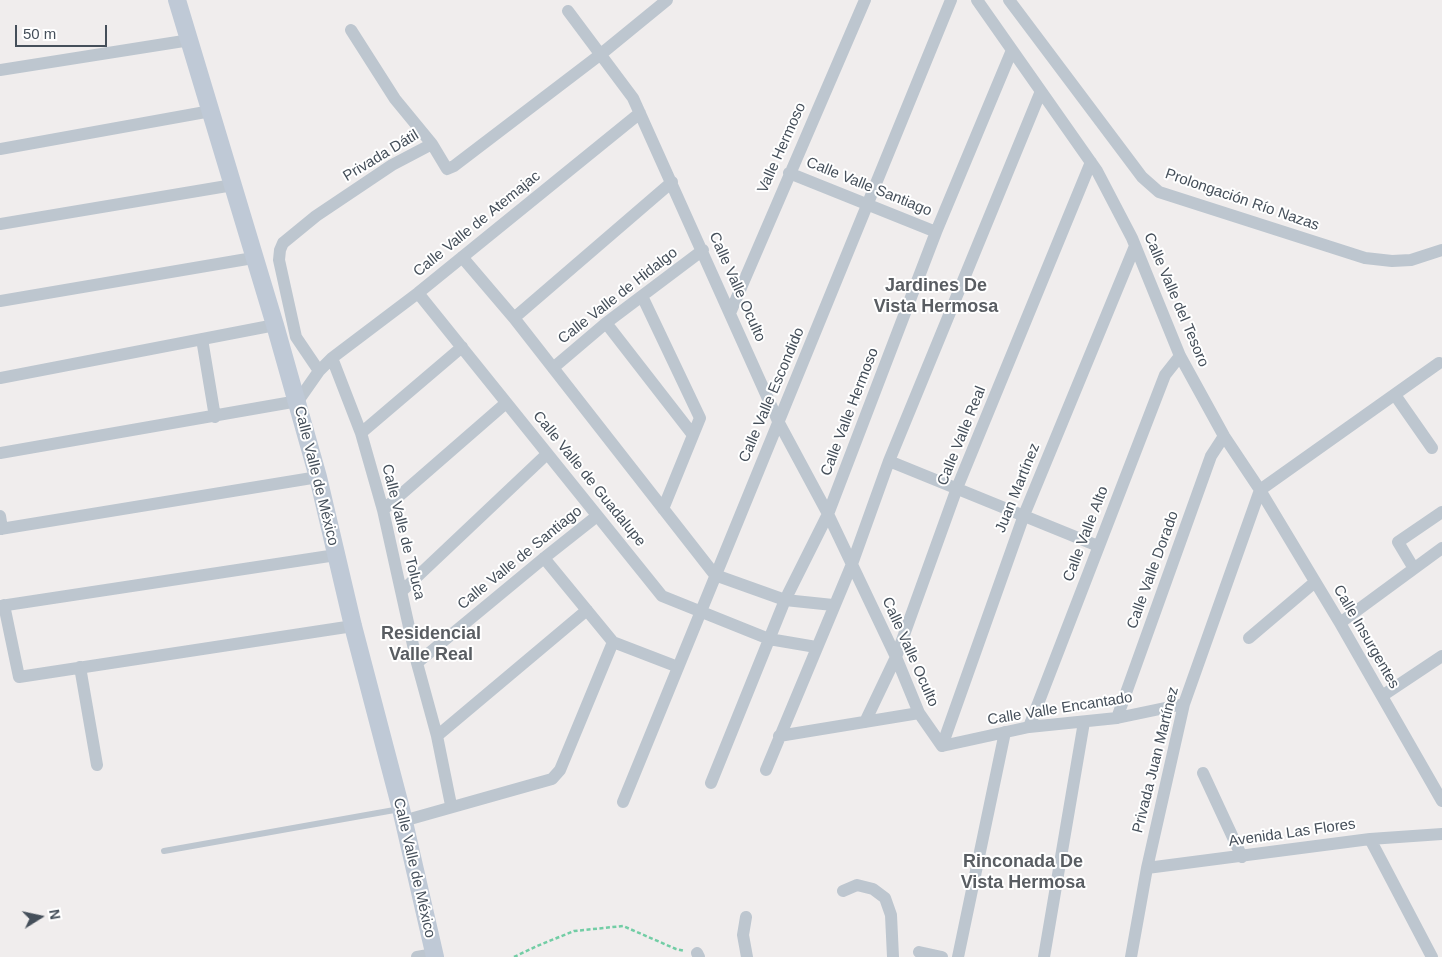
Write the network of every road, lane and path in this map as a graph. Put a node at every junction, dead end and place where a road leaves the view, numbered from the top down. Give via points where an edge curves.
1 (177, 0) edge
2 (667, 0) edge
3 (866, 0) edge
4 (951, 0) edge
5 (977, 0) edge
6 (1009, 0) edge
7 (568, 11) dead end
8 (351, 30) dead end
9 (190, 40) junction
10 (1012, 50) junction
11 (601, 54) junction
12 (0, 70) edge
13 (1041, 91) junction
14 (211, 110) junction
15 (640, 113) junction
16 (432, 144) junction
17 (0, 149) edge
18 (1094, 167) junction
19 (789, 173) junction
20 (672, 182) junction
21 (233, 185) junction
22 (869, 205) junction
23 (0, 224) edge
24 (936, 232) junction
25 (1135, 246) junction
26 (703, 250) junction
27 (1442, 250) edge
28 (462, 257) junction
29 (253, 258) junction
30 (418, 293) junction
31 (642, 296) junction
32 (0, 301) edge
33 (731, 311) junction
34 (514, 318) junction
35 (606, 323) junction
36 (275, 325) junction
37 (202, 339) junction
38 (462, 347) junction
39 (1180, 356) junction
40 (332, 358) junction
41 (1439, 363) dead end
42 (553, 368) junction
43 (319, 371) junction
44 (0, 378) edge
45 (1395, 395) junction
46 (298, 401) junction
47 (506, 403) junction
48 (215, 417) junction
49 (778, 421) junction
50 (361, 433) junction
51 (693, 435) junction
52 (1224, 436) junction
53 (1432, 448) dead end
54 (0, 454) edge
55 (547, 454) junction
56 (889, 461) junction
57 (318, 477) junction
58 (957, 488) junction
59 (1260, 490) junction
60 (663, 509) junction
61 (383, 510) junction
62 (1442, 512) edge
63 (828, 514) junction
64 (1024, 515) junction
65 (0, 516) edge
66 (598, 516) junction
67 (1, 529) edge
68 (1098, 546) junction
69 (1442, 548) edge
70 (336, 555) junction
71 (544, 558) junction
72 (852, 564) junction
73 (1413, 567) junction
74 (715, 575) junction
75 (1315, 582) junction
76 (402, 591) junction
77 (785, 600) junction
78 (2, 605) edge
79 (834, 605) junction
80 (587, 610) junction
81 (701, 612) junction
82 (1340, 623) junction
83 (353, 626) junction
84 (0, 627) edge
85 (1248, 638) dead end
86 (769, 639) junction
87 (613, 642) junction
88 (816, 647) junction
89 (14, 656) junction
90 (1442, 656) edge
91 (896, 657) junction
92 (417, 663) junction
93 (80, 667) junction
94 (678, 668) junction
95 (1382, 696) junction
96 (1184, 704) junction
97 (918, 713) junction
98 (1116, 718) junction
99 (865, 722) junction
100 (1084, 722) junction
101 (1029, 727) junction
102 (1005, 732) junction
103 (437, 736) junction
104 (779, 736) junction
105 (942, 746) junction
106 (97, 765) dead end
107 (766, 770) dead end
108 (1202, 773) dead end
109 (711, 783) dead end
110 (1442, 801) edge
111 (623, 802) dead end
112 (451, 806) junction
113 (402, 815) junction
114 (1442, 834) edge
115 (1370, 838) junction
116 (164, 851) dead end
117 (1242, 857) junction
118 (1147, 868) junction
119 (843, 891) dead end
120 (746, 917) dead end
121 (919, 952) dead end
122 (698, 955) edge
123 (428, 956) edge
124 (514, 957) edge
125 (747, 957) edge
126 (893, 957) edge
127 (942, 957) edge
128 (958, 957) edge
129 (1044, 957) edge
130 (1131, 957) edge
131 (1432, 957) edge

1 - 9 street, Calle Valle de México
2 - 11 street, Privada Dátil
3 - 19 street, Valle Hermoso
4 - 22 street, Calle Valle Escondido
5 - 10 street, Calle Valle del Tesoro
6 - 27 street, Prolongación Río Nazas via 1142,177 1158,192 1366,258 1412,260
7 - 11 street, Calle Valle Oculto
8 - 16 street via 395,100
9 - 12 street
9 - 14 street, Calle Valle de México
10 - 13 street, Calle Valle del Tesoro
10 - 24 street, Calle Valle Hermoso
11 - 15 street, Calle Valle Oculto
11 - 16 street, Privada Dátil via 454,166 448,169
13 - 18 street, Calle Valle del Tesoro
13 - 56 street
14 - 17 street
14 - 21 street, Calle Valle de México
15 - 20 street, Calle Valle Oculto
15 - 28 street, Calle Valle de Atemajac
16 - 43 street, Privada Dátil via 392,165 316,216 280,250 279,260 296,337
18 - 25 street, Calle Valle del Tesoro
18 - 58 street, Calle Valle Real
19 - 22 street, Calle Valle Santiago
19 - 33 street, Valle Hermoso
20 - 26 street, Calle Valle Oculto
20 - 34 street
21 - 23 street
21 - 29 street, Calle Valle de México
22 - 24 street, Calle Valle Santiago
22 - 49 street, Calle Valle Escondido
24 - 63 street, Calle Valle Hermoso
25 - 39 street, Calle Valle del Tesoro
25 - 64 street, Juan Martínez
26 - 31 street, Calle Valle de Hidalgo
26 - 33 street, Calle Valle Oculto
28 - 30 street, Calle Valle de Atemajac
28 - 34 street
29 - 32 street
29 - 36 street, Calle Valle de México
30 - 38 street, Calle Valle de Guadalupe
30 - 40 street, Calle Valle de Atemajac
31 - 35 street, Calle Valle de Hidalgo
31 - 51 street via 700,418
33 - 49 street, Calle Valle Oculto
34 - 42 street
35 - 42 street, Calle Valle de Hidalgo
35 - 51 street
36 - 37 street
36 - 46 street, Calle Valle de México
37 - 44 street
37 - 48 street
38 - 47 street, Calle Valle de Guadalupe
38 - 50 street
39 - 52 street, Calle Valle del Tesoro
39 - 68 street, Calle Valle Alto via 1165,375
40 - 43 street, Calle Valle de Atemajac
40 - 50 street, Calle Valle de Toluca
41 - 45 street
42 - 60 street
43 - 46 street, Calle Valle de Atemajac
45 - 53 street
45 - 59 street
46 - 48 street
46 - 57 street, Calle Valle de México
47 - 55 street, Calle Valle de Guadalupe
47 - 61 street
48 - 54 street
49 - 63 street, Calle Valle Oculto
49 - 74 street, Calle Valle Escondido
50 - 61 street, Calle Valle de Toluca
51 - 60 street
52 - 59 street, Calle Valle del Tesoro
52 - 98 street, Calle Valle Dorado via 1211,456
55 - 66 street, Calle Valle de Guadalupe
55 - 76 street
56 - 58 street
56 - 72 street
57 - 67 street
57 - 70 street, Calle Valle de México
58 - 64 street
58 - 91 street, Calle Valle Real
59 - 75 street, Calle Insurgentes
59 - 96 street, Privada Juan Martínez
60 - 74 street
61 - 76 street, Calle Valle de Toluca
62 - 73 street via 1398,542
63 - 72 street, Calle Valle Oculto
63 - 77 street, Calle Valle Hermoso
64 - 68 street
64 - 105 street, Juan Martínez
65 - 67 street
66 - 71 street, Calle Valle de Santiago
66 - 81 street, Calle Valle de Guadalupe via 662,596
68 - 101 street, Calle Valle Alto
69 - 73 street
70 - 78 street
70 - 83 street, Calle Valle de México
71 - 80 street
71 - 92 street, Calle Valle de Santiago
72 - 79 street
72 - 91 street, Calle Valle Oculto
73 - 82 street
74 - 77 street
74 - 81 street, Calle Valle Escondido
75 - 82 street, Calle Insurgentes
75 - 85 street
76 - 92 street, Calle Valle de Toluca
77 - 79 street
77 - 86 street, Calle Valle Hermoso
78 - 89 street
79 - 88 street
80 - 87 street
80 - 103 street
81 - 86 street, Calle Valle de Guadalupe
81 - 94 street, Calle Valle Escondido
82 - 95 street, Calle Insurgentes
83 - 93 street
83 - 113 street, Calle Valle de México
84 - 89 street
86 - 88 street, Calle Valle de Guadalupe
86 - 109 street, Calle Valle Hermoso
87 - 94 street
87 - 112 street via 560,770 552,779
88 - 104 street
89 - 93 street via 19,677
90 - 95 street
91 - 97 street, Calle Valle Oculto
91 - 99 street, Calle Valle Real
92 - 103 street, Calle Valle de Toluca
93 - 106 street
94 - 111 street, Calle Valle Escondido
95 - 110 street, Calle Insurgentes
96 - 98 street, Calle Valle Encantado
96 - 118 street, Privada Juan Martínez
97 - 99 street
97 - 105 street, Calle Valle Oculto
98 - 100 street, Calle Valle Encantado
99 - 104 street
100 - 101 street, Calle Valle Encantado
100 - 129 street
101 - 102 street, Calle Valle Encantado
102 - 105 street, Calle Valle Encantado
102 - 128 street
103 - 112 street, Calle Valle de Toluca
104 - 107 street
108 - 117 street
112 - 113 street
113 - 116 lane
113 - 123 street, Calle Valle de México
114 - 115 street, Avenida Las Flores
115 - 117 street, Avenida Las Flores
115 - 131 street
117 - 118 street, Avenida Las Flores
118 - 130 street, Privada Juan Martínez
119 - 126 street via 857,885 873,889 885,898 891,915
120 - 125 street via 743,935
121 - 127 street
122 - 124 path via 623,926 574,932

